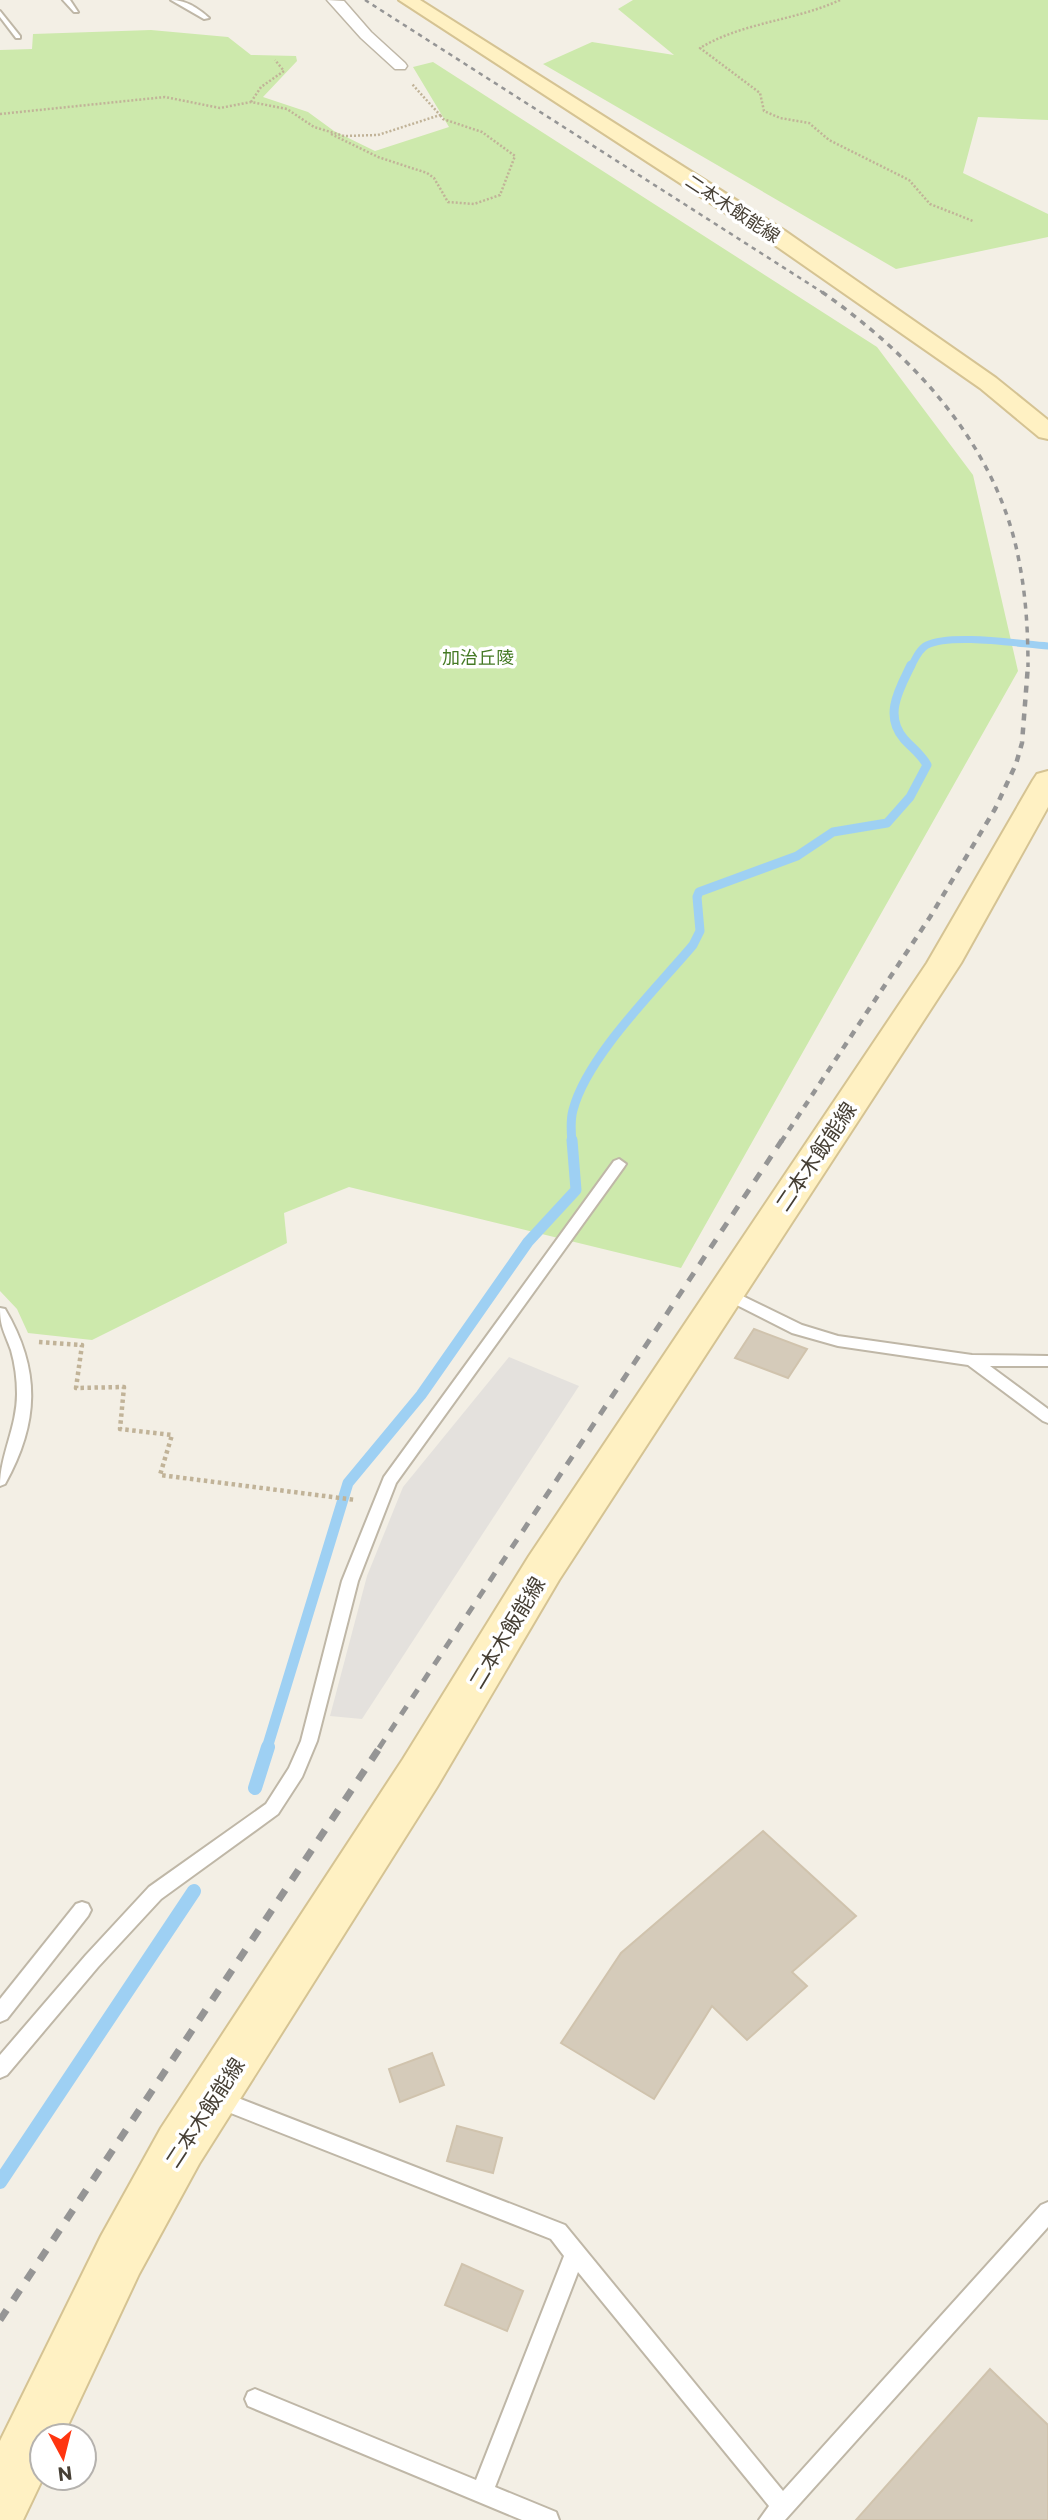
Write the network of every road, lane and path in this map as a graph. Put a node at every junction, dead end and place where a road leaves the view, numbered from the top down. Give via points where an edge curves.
1 (66, 0) edge
2 (174, 0) edge
3 (334, 0) edge
4 (408, 0) edge
5 (840, 0) edge
6 (76, 11) dead end
7 (0, 13) edge
8 (206, 18) dead end
9 (18, 37) dead end
10 (275, 60) dead end
11 (400, 66) joint
12 (251, 102) junction
13 (0, 114) edge
14 (440, 115) junction
15 (324, 131) junction
16 (973, 221) dead end
17 (1048, 432) edge
18 (1048, 780) edge
19 (619, 1164) dead end
20 (724, 1293) junction
21 (0, 1313) edge
22 (31, 1341) dead end
23 (972, 1360) junction
24 (1048, 1361) edge
25 (1048, 1418) edge
26 (0, 1480) edge
27 (358, 1500) dead end
28 (82, 1910) dead end
29 (0, 2013) edge
30 (0, 2069) edge
31 (212, 2097) junction
32 (1048, 2212) edge
33 (575, 2254) junction
34 (255, 2399) dead end
35 (482, 2493) junction
36 (0, 2504) edge
37 (777, 2514) edge
38 (548, 2520) edge

1 - 6 lane
2 - 8 lane
3 - 11 street via 349,10 371,41
4 - 17 main road, 二本木飯能線 via 777,236 977,376
5 - 16 path via 717,36 700,48 760,93 764,111 809,122 830,140 909,180 930,204
7 - 9 lane
10 - 12 path via 284,71 261,87
11 - 14 path
12 - 13 path via 220,108 165,97
12 - 15 path via 287,109
14 - 15 path via 378,135 344,136
14 - 15 path via 496,139 515,156 500,195 473,205 448,202 427,173 378,157
18 - 20 main road, 二本木飯能線 via 944,963
19 - 30 lane via 389,1481 350,1581 309,1741 272,1809 155,1893
20 - 23 lane via 797,1329 838,1342
20 - 31 main road, 二本木飯能線 via 544,1568 420,1773
21 - 26 lane via 14,1342 25,1390 24,1415 8,1469
22 - 27 path via 82,1345 76,1388 124,1387 120,1429 172,1436 160,1475
23 - 24 lane
23 - 25 lane
28 - 29 lane
31 - 33 lane via 558,2232
31 - 36 main road, 二本木飯能線 via 120,2255
32 - 37 lane
33 - 35 lane
33 - 37 lane
34 - 35 lane
35 - 38 lane

